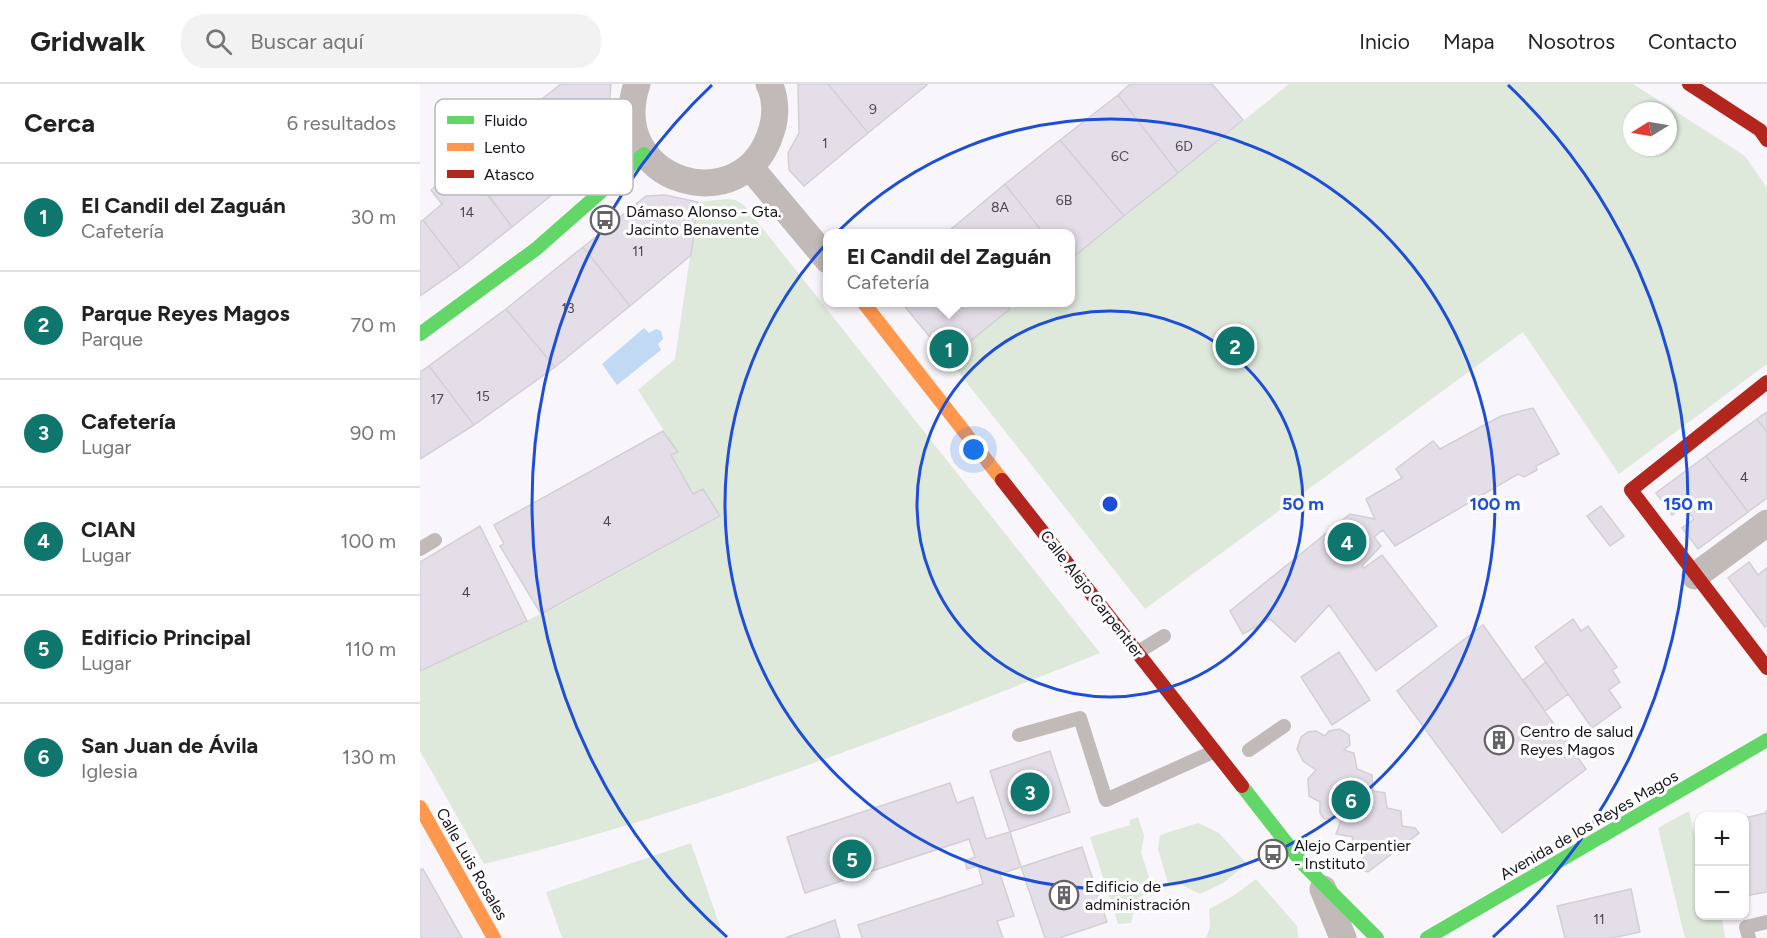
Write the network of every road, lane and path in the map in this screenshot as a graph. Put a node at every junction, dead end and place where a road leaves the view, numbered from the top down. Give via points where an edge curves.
1 (637, 84) edge
2 (769, 84) edge
3 (1689, 84) edge
4 (632, 99) edge
5 (633, 129) edge
6 (1765, 133) edge
7 (644, 154) junction
8 (633, 164) edge
9 (750, 166) junction
10 (598, 195) edge
11 (823, 254) edge
12 (866, 307) edge
13 (420, 334) edge
14 (1767, 382) edge
15 (1767, 523) edge
16 (435, 540) dead end
17 (420, 549) edge
18 (1695, 576) junction
19 (1164, 636) dead end
20 (1138, 652) junction
21 (1767, 668) edge
22 (1284, 726) dead end
23 (1019, 735) dead end
24 (1767, 740) edge
25 (1249, 750) dead end
26 (1215, 751) junction
27 (420, 807) edge
28 (1321, 885) junction
29 (1767, 922) edge
30 (494, 938) edge
31 (1343, 938) edge
32 (1377, 938) edge
33 (1427, 938) edge
34 (1749, 938) edge

1 - 4 street
2 - 9 street via 775,117 768,144
3 - 6 street
5 - 7 street
7 - 8 street
7 - 9 street via 666,174 694,184 724,181
9 - 11 street
10 - 13 street via 457,309
12 - 20 street, Calle Alejo Carpentier
14 - 18 street via 1631,490
15 - 18 street
16 - 17 lane
18 - 21 street
19 - 20 lane
20 - 26 street, Calle Alejo Carpentier
22 - 25 lane
23 - 26 lane via 1080,718 1106,800
24 - 33 street, Avenida de los Reyes Magos
26 - 28 street, Calle Alejo Carpentier
27 - 30 street, Calle Luis Rosales
28 - 31 street, Calle Alejo Carpentier
28 - 32 street, Calle Alejo Carpentier
29 - 34 lane via 1746,927

